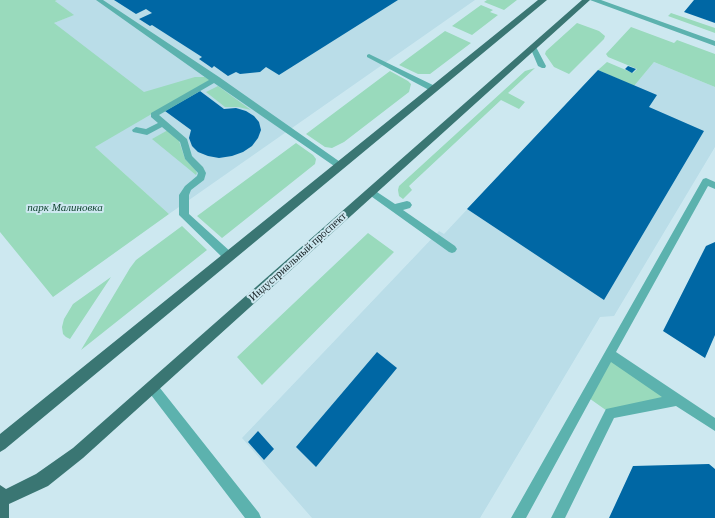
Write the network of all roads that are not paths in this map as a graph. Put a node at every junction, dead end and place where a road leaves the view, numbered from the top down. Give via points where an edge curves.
1 (99, 0) edge
2 (542, 0) edge
3 (586, 0) edge
4 (594, 0) edge
5 (614, 0) edge
6 (715, 37) edge
7 (715, 44) edge
8 (533, 47) junction
9 (369, 56) dead end
10 (542, 66) dead end
11 (216, 79) junction
12 (434, 89) junction
13 (163, 123) junction
14 (136, 130) dead end
15 (340, 166) junction
16 (715, 186) edge
17 (371, 192) junction
18 (407, 205) dead end
19 (394, 208) junction
20 (452, 249) dead end
21 (228, 256) junction
22 (609, 354) junction
23 (152, 387) junction
24 (678, 400) junction
25 (715, 425) edge
26 (0, 444) edge
27 (0, 497) edge
28 (1, 518) edge
29 (254, 518) edge
30 (518, 518) edge
31 (558, 518) edge

1 - 11 lane via 122,12
2 - 12 main road
3 - 8 main road, Индустриальный проспект
4 - 7 street
5 - 6 street
8 - 10 lane
8 - 17 main road, Индустриальный проспект
9 - 12 lane
11 - 13 lane via 154,115
11 - 15 lane
12 - 15 main road
13 - 14 lane via 147,132
13 - 21 lane via 184,141 188,157 202,174 184,195 184,214
15 - 21 main road
16 - 22 lane via 706,181
17 - 19 lane
17 - 23 main road, Индустриальный проспект
18 - 19 lane
19 - 20 lane
21 - 26 main road
22 - 24 lane
22 - 30 lane
23 - 27 main road, Индустриальный проспект via 42,480
23 - 29 lane
24 - 25 lane
24 - 31 lane via 610,413
27 - 28 main road

